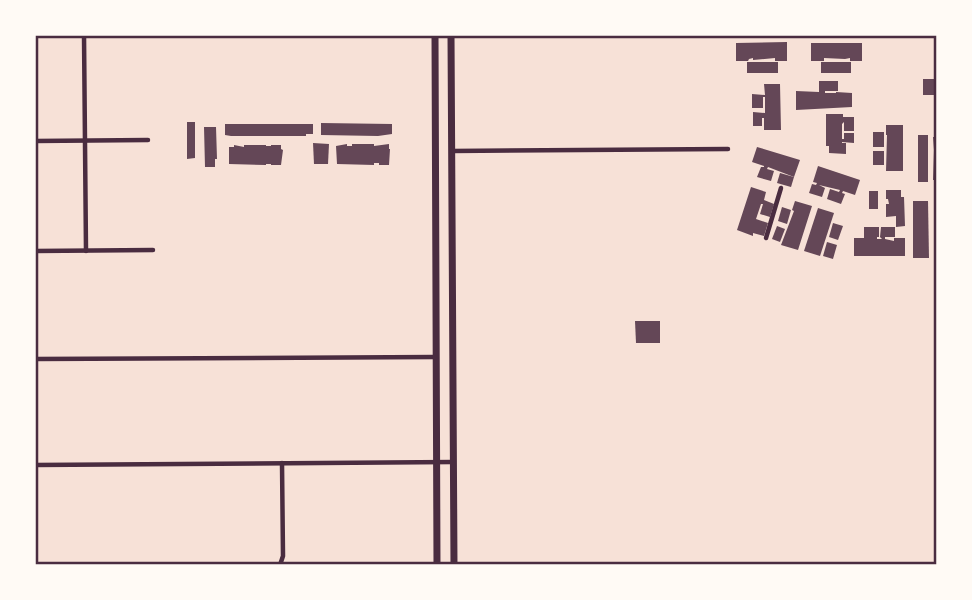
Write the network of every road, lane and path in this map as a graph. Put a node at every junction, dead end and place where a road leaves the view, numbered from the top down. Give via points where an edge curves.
1 (84, 35) edge
2 (435, 35) edge
3 (451, 35) edge
4 (85, 140) junction
5 (148, 140) dead end
6 (35, 141) edge
7 (728, 149) dead end
8 (451, 151) junction
9 (781, 188) dead end
10 (766, 238) dead end
11 (153, 250) dead end
12 (35, 251) edge
13 (86, 251) junction
14 (435, 357) junction
15 (35, 359) edge
16 (453, 462) junction
17 (282, 463) junction
18 (436, 463) junction
19 (35, 465) edge
20 (280, 565) edge
21 (437, 565) edge
22 (454, 565) edge

1 - 4 street
2 - 14 main road
3 - 8 main road
4 - 5 street
4 - 6 street
4 - 13 street
7 - 8 street
8 - 16 main road
9 - 10 street
11 - 13 street
12 - 13 street
14 - 15 street
14 - 18 main road
16 - 18 street
16 - 22 main road
17 - 18 street
17 - 19 street
17 - 20 street
18 - 21 main road

